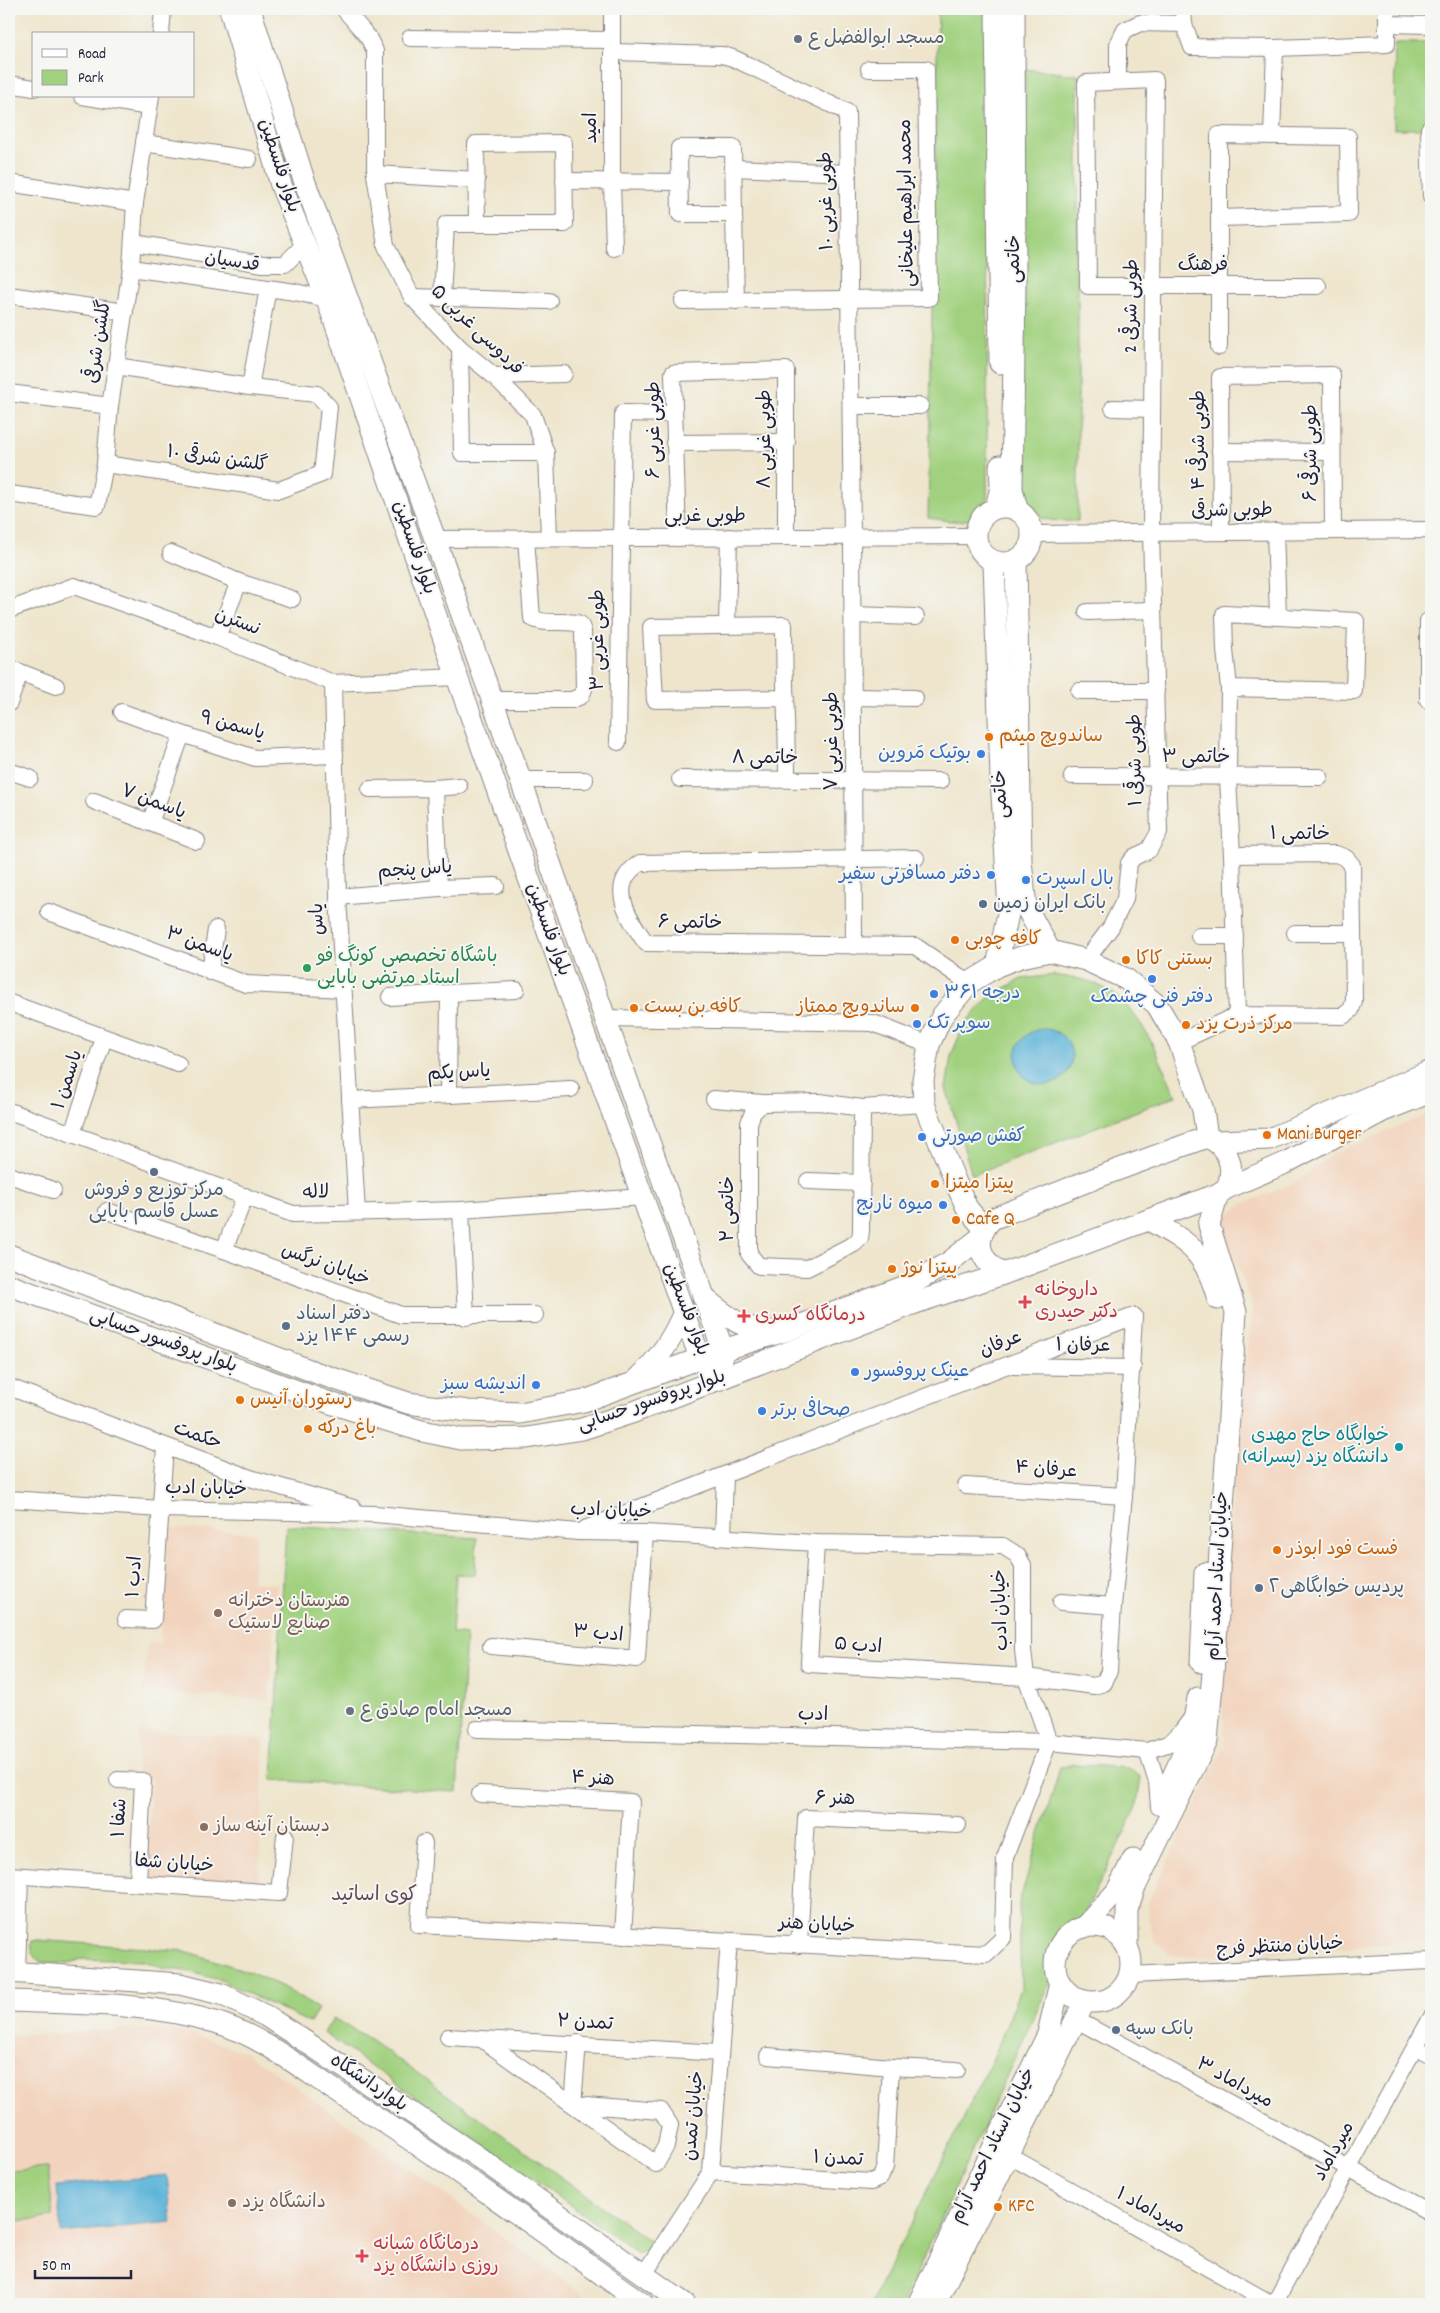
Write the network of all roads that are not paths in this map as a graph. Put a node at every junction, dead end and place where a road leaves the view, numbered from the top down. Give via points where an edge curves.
1 (163, 9) edge
2 (230, 9) edge
3 (250, 9) edge
4 (344, 9) edge
5 (612, 9) edge
6 (996, 9) edge
7 (1014, 9) edge
8 (1184, 17) edge
9 (1387, 17) edge
10 (1431, 25) edge
11 (161, 32) edge
12 (410, 38) dead end
13 (612, 46) junction
14 (1274, 48) junction
15 (869, 69) dead end
16 (1118, 81) junction
17 (9, 84) edge
18 (32, 88) edge
19 (105, 98) edge
20 (150, 102) edge
21 (1431, 129) edge
22 (1272, 136) junction
23 (144, 143) junction
24 (248, 159) dead end
25 (734, 168) junction
26 (848, 173) junction
27 (375, 174) junction
28 (303, 177) junction
29 (477, 180) junction
30 (564, 181) junction
31 (612, 182) junction
32 (680, 182) junction
33 (9, 183) edge
34 (281, 185) junction
35 (1431, 196) edge
36 (135, 203) junction
37 (734, 214) junction
38 (1219, 218) junction
39 (477, 224) junction
40 (134, 243) junction
41 (306, 244) junction
42 (614, 248) dead end
43 (131, 268) junction
44 (1154, 286) junction
45 (1218, 286) junction
46 (1318, 286) dead end
47 (268, 288) junction
48 (9, 295) edge
49 (412, 297) junction
50 (442, 298) junction
51 (327, 299) junction
52 (850, 300) junction
53 (549, 301) dead end
54 (736, 301) junction
55 (683, 302) dead end
56 (125, 312) junction
57 (1219, 347) dead end
58 (460, 348) junction
59 (116, 366) junction
60 (786, 370) joint
61 (564, 374) dead end
62 (1332, 375) joint
63 (494, 376) junction
64 (250, 387) junction
65 (9, 393) edge
66 (110, 406) junction
67 (851, 406) junction
68 (920, 406) dead end
69 (1113, 408) dead end
70 (1152, 409) junction
71 (673, 414) junction
72 (786, 442) junction
73 (674, 443) junction
74 (1220, 452) junction
75 (1332, 452) junction
76 (546, 453) junction
77 (105, 464) junction
78 (9, 494) edge
79 (1006, 509) junction
80 (1333, 530) junction
81 (1431, 530) edge
82 (1276, 531) junction
83 (1151, 532) junction
84 (1221, 532) junction
85 (1032, 534) junction
86 (852, 536) junction
87 (976, 536) junction
88 (729, 537) junction
89 (786, 537) junction
90 (526, 538) junction
91 (549, 538) junction
92 (620, 538) junction
93 (678, 538) junction
94 (435, 539) junction
95 (171, 553) dead end
96 (1016, 560) junction
97 (994, 561) junction
98 (239, 582) junction
99 (292, 599) dead end
100 (9, 610) edge
101 (1152, 610) junction
102 (1087, 612) dead end
103 (852, 615) junction
104 (1278, 616) junction
105 (916, 617) dead end
106 (1431, 621) edge
107 (727, 626) junction
108 (216, 637) junction
109 (14, 670) edge
110 (457, 677) junction
111 (333, 683) junction
112 (56, 686) dead end
113 (1229, 688) junction
114 (1079, 691) dead end
115 (1156, 691) junction
116 (853, 697) junction
117 (786, 698) junction
118 (915, 698) dead end
119 (492, 700) junction
120 (1431, 700) edge
121 (9, 703) edge
122 (122, 712) dead end
123 (182, 734) junction
124 (618, 742) dead end
125 (335, 755) junction
126 (9, 771) edge
127 (1072, 776) dead end
128 (1320, 777) dead end
129 (30, 778) dead end
130 (1157, 778) junction
131 (1228, 778) junction
132 (680, 779) dead end
133 (787, 779) junction
134 (519, 780) junction
135 (586, 780) dead end
136 (853, 780) junction
137 (940, 781) dead end
138 (459, 786) dead end
139 (435, 788) junction
140 (370, 789) dead end
141 (94, 801) dead end
142 (150, 823) junction
143 (197, 841) dead end
144 (1232, 855) junction
145 (916, 858) dead end
146 (853, 859) junction
147 (496, 886) dead end
148 (439, 888) junction
149 (338, 897) junction
150 (49, 912) dead end
151 (216, 929) dead end
152 (1353, 933) junction
153 (1295, 934) dead end
154 (1199, 936) dead end
155 (1234, 936) junction
156 (854, 946) junction
157 (1050, 952) junction
158 (1086, 960) junction
159 (997, 966) junction
160 (210, 972) junction
161 (969, 983) junction
162 (342, 989) junction
163 (516, 990) dead end
164 (449, 993) junction
165 (390, 997) dead end
166 (10, 1003) dead end
167 (1237, 1015) junction
168 (606, 1018) junction
169 (104, 1038) junction
170 (1179, 1042) junction
171 (929, 1045) junction
172 (178, 1064) dead end
173 (1431, 1071) edge
174 (571, 1089) dead end
175 (1431, 1092) edge
176 (448, 1095) junction
177 (714, 1099) dead end
178 (350, 1100) junction
179 (763, 1103) junction
180 (924, 1104) junction
181 (862, 1108) junction
182 (9, 1111) edge
183 (72, 1134) junction
184 (1212, 1139) junction
185 (9, 1175) edge
186 (808, 1181) dead end
187 (862, 1182) junction
188 (53, 1190) dead end
189 (1222, 1191) junction
190 (245, 1196) junction
191 (643, 1197) junction
192 (462, 1210) junction
193 (107, 1211) dead end
194 (357, 1212) junction
195 (1149, 1220) junction
196 (1209, 1225) junction
197 (982, 1233) junction
198 (1185, 1242) junction
199 (224, 1250) junction
200 (9, 1256) edge
201 (1004, 1274) junction
202 (9, 1286) edge
203 (703, 1297) junction
204 (684, 1312) junction
205 (536, 1315) dead end
206 (466, 1317) junction
207 (785, 1331) junction
208 (723, 1350) junction
209 (700, 1358) junction
210 (1003, 1366) junction
211 (1132, 1368) junction
212 (720, 1379) junction
213 (632, 1385) junction
214 (9, 1387) edge
215 (166, 1446) junction
216 (725, 1475) junction
217 (966, 1486) dead end
218 (1124, 1496) junction
219 (9, 1499) edge
220 (161, 1509) junction
221 (375, 1514) junction
222 (578, 1532) junction
223 (645, 1533) junction
224 (723, 1538) junction
225 (816, 1543) junction
226 (1062, 1602) dead end
227 (1113, 1606) junction
228 (126, 1619) dead end
229 (491, 1646) dead end
230 (1026, 1677) junction
231 (1197, 1711) junction
232 (477, 1729) dead end
233 (1049, 1742) junction
234 (1148, 1751) junction
235 (118, 1780) dead end
236 (480, 1794) dead end
237 (1159, 1807) junction
238 (958, 1825) dead end
239 (285, 1836) dead end
240 (424, 1843) dead end
241 (14, 1876) edge
242 (138, 1882) junction
243 (1084, 1927) junction
244 (624, 1936) junction
245 (728, 1941) junction
246 (799, 1945) junction
247 (1127, 1946) junction
248 (1431, 1961) edge
249 (13, 1972) edge
250 (1130, 1975) junction
251 (1060, 1983) junction
252 (9, 2001) edge
253 (1080, 2010) junction
254 (1431, 2018) edge
255 (448, 2037) dead end
256 (483, 2040) junction
257 (578, 2044) junction
258 (1415, 2048) junction
259 (720, 2053) junction
260 (768, 2056) dead end
261 (1431, 2056) edge
262 (892, 2067) junction
263 (957, 2070) dead end
264 (573, 2104) junction
265 (1008, 2155) junction
266 (478, 2158) junction
267 (1349, 2169) junction
268 (711, 2172) junction
269 (465, 2178) junction
270 (1431, 2213) edge
271 (644, 2274) junction
272 (643, 2304) edge
273 (685, 2304) edge
274 (932, 2304) edge
275 (1273, 2304) edge

1 - 11 street
2 - 34 main road, بلوار فلسطین
3 - 28 main road, بلوار فلسطین
4 - 27 street, فردوسی غربی ۵ via 368,36 375,51
5 - 13 street, امید
6 - 79 main road, خاتمی via 1000,487
7 - 79 main road, خاتمی via 1012,489
8 - 14 street via 1192,47
8 - 16 street via 1140,23 1124,30 1118,44
9 - 10 street
9 - 14 street via 1387,44
12 - 13 street
13 - 26 street, طوبی غربی ۱۰ via 733,58 847,112
13 - 31 street, امید
14 - 22 street
15 - 52 street, محمد ابراهیم علیخانی via 926,69 929,298
16 - 44 street, طوبی شرقی 2 via 1155,80
16 - 44 street, فرهنگ via 1086,83 1088,286
17 - 18 street
19 - 20 street
20 - 23 street, گلشن شرقی
21 - 35 street
22 - 38 street via 1219,135
22 - 38 street via 1348,137 1348,214
23 - 24 street
23 - 36 street, گلشن شرقی
25 - 26 street
25 - 32 street via 734,148 679,148
25 - 37 street
26 - 52 street, طوبی غربی ۱۰
27 - 29 street
27 - 49 street, فردوسی غربی ۵ via 386,246
28 - 34 main road
28 - 94 main road, بلوار فلسطین
29 - 30 street via 476,144 564,143
29 - 39 street
30 - 31 street
30 - 39 street via 565,224
31 - 32 street
31 - 42 street, امید
32 - 37 street via 680,214
33 - 36 street
34 - 41 main road, بلوار فلسطین
36 - 40 street, گلشن شرقی
37 - 54 street
38 - 45 street
39 - 50 street via 446,224
40 - 41 street, قدسیان via 263,264 285,264
40 - 43 street, گلشن شرقی
41 - 51 main road, بلوار فلسطین
43 - 47 street, قدسیان
43 - 56 street, گلشن شرقی
44 - 45 street, فرهنگ
44 - 70 street, طوبی شرقی 2
45 - 46 street, فرهنگ
45 - 57 street
47 - 51 street, قدسیان
47 - 64 street
48 - 56 street
49 - 50 street
49 - 58 street, فردوسی غربی ۵
50 - 53 street
51 - 110 main road, بلوار فلسطین
52 - 54 street, محمد ابراهیم علیخانی
52 - 67 street, طوبی غربی ۱۰
54 - 55 street, محمد ابراهیم علیخانی
56 - 59 street, گلشن شرقی
58 - 63 street, فردوسی غربی ۵
58 - 76 street via 462,453
59 - 64 street
59 - 66 street, گلشن شرقی
60 - 71 street, طوبی غربی ۶ via 673,373
60 - 72 street, طوبی غربی ۸
61 - 63 street
62 - 74 street, طوبی شرقی ۴ via 1220,377
62 - 75 street, طوبی شرقی ۶
63 - 76 street, فردوسی غربی ۵ via 533,415
64 - 77 street, گلشن شرقی ۱۰ via 317,394 330,407 322,474 279,490
65 - 66 street
66 - 77 street, گلشن شرقی
67 - 68 street
67 - 86 street, طوبی غربی ۱۰
69 - 70 street
70 - 83 street, طوبی شرقی 2
71 - 73 street, طوبی غربی ۶
71 - 92 street, طوبی غربی ۳ via 623,413
72 - 73 street
72 - 89 street, طوبی غربی ۸
73 - 93 street, طوبی غربی ۶
74 - 75 street
74 - 84 street, طوبی شرقی ۴
75 - 80 street, طوبی شرقی ۶
76 - 91 street, فردوسی غربی ۵
77 - 78 street, گلشن شرقی via 97,506
79 - 85 main road via 1028,519
79 - 87 main road via 981,518
80 - 81 street, طوبی شرقی
80 - 82 street, طوبی شرقی
82 - 84 street, طوبی شرقی
82 - 104 street
83 - 84 street, طوبی شرقی
83 - 85 street, طوبی شرقی
83 - 101 street, طوبی شرقی ۱
85 - 96 main road via 1028,549
86 - 87 street, طوبی غربی
86 - 89 street, طوبی غربی
86 - 103 street, طوبی غربی ۷
87 - 97 main road via 981,551
88 - 89 street, طوبی غربی
88 - 93 street, طوبی غربی
88 - 107 street
90 - 91 street, طوبی غربی
90 - 94 street, طوبی غربی
90 - 119 street via 532,618 539,622 570,620 580,624 583,631 584,689 581,696 572,700
91 - 92 street, طوبی غربی
92 - 93 street, طوبی غربی
92 - 124 street, طوبی غربی ۳
94 - 119 main road, بلوار فلسطین
95 - 98 street
96 - 97 main road
96 - 157 main road, خاتمی via 1021,861 1026,907
97 - 159 main road, خاتمی via 1009,909
98 - 99 street
98 - 108 street
100 - 108 street, نسترن via 74,586
101 - 102 street
101 - 115 street, طوبی شرقی ۱
103 - 105 street
103 - 116 street, طوبی غربی ۷
104 - 113 street via 1224,614
104 - 113 street via 1356,621 1354,692
106 - 120 street via 1428,621 1428,700
107 - 117 street via 784,625
107 - 117 street via 651,627 655,700
108 - 111 street, نسترن
109 - 112 street
109 - 121 street
110 - 111 street, نسترن
110 - 191 main road, بلوار فلسطین
111 - 125 street, یاس
113 - 131 street
114 - 115 street
115 - 130 street, طوبی شرقی ۱
116 - 118 street
116 - 136 street, طوبی غربی ۷
117 - 133 street
119 - 134 main road, بلوار فلسطین
122 - 123 street, یاسمن ۹
123 - 125 street, یاسمن ۹ via 255,758
123 - 142 street
125 - 149 street, یاس
126 - 129 street
127 - 130 street, خاتمی ۳
128 - 131 street, خاتمی ۳
130 - 131 street, خاتمی ۳
130 - 158 street, طوبی شرقی ۱ via 1159,832 1149,850 1128,863 1125,899
131 - 144 street
132 - 133 street, خاتمی ۸
133 - 136 street, خاتمی ۸
134 - 135 street
134 - 168 main road, بلوار فلسطین
136 - 137 street, خاتمی ۸
136 - 146 street, طوبی غربی ۷
138 - 139 street
139 - 140 street
139 - 148 street
141 - 142 street, یاسمن ۷
142 - 143 street, یاسمن ۷
144 - 152 street, خاتمی ۱ via 1336,854 1346,858 1352,865
144 - 155 street
145 - 146 street
146 - 156 street, طوبی غربی ۷
146 - 156 street, خاتمی ۶ via 640,863 628,871 622,886 625,908 646,943
147 - 148 street, یاس پنجم
148 - 149 street, یاس پنجم
149 - 162 street, یاس
150 - 160 street, یاسمن ۳
151 - 160 street
152 - 153 street
152 - 167 street, خاتمی ۱ via 1354,1001 1351,1010 1343,1016
154 - 155 street
155 - 167 street
156 - 161 street, خاتمی ۶ via 915,946
157 - 158 main road
157 - 159 main road via 1021,957
158 - 170 main road via 1126,979 1157,1005
159 - 161 main road
160 - 162 street, یاسمن ۳ via 246,984
161 - 171 main road via 942,1016
162 - 178 street, یاس
163 - 164 street
164 - 165 street
164 - 176 street
166 - 169 street, یاسمن ۱
167 - 170 street, خاتمی ۱
168 - 171 street via 873,1023
168 - 203 main road, بلوار فلسطین
169 - 172 street, یاسمن ۱
169 - 183 street, یاسمن ۱
170 - 184 main road
171 - 180 main road via 923,1080
173 - 184 main road, بلوار پروفسور حسابی via 1269,1139
174 - 176 street, یاس یکم
175 - 189 main road, بلوار پروفسور حسابی via 1383,1111 1283,1164
176 - 178 street, یاس یکم
177 - 179 street
178 - 194 street, یاس
179 - 181 street via 820,1102
179 - 187 street, خاتمی ۲ via 753,1112 749,1123 749,1254 759,1266 807,1268 854,1244 862,1231
180 - 181 street
180 - 197 main road via 967,1208
181 - 187 street, خاتمی ۲
182 - 183 street, لاله
183 - 190 street, لاله
184 - 189 main road via 1228,1158 1231,1169 1230,1180
184 - 197 main road, بلوار پروفسور حسابی via 1098,1177 992,1219
185 - 188 street
186 - 187 street
189 - 195 main road, بلوار پروفسور حسابی
189 - 196 main road
190 - 194 street, لاله via 293,1214
190 - 199 street
191 - 192 street, لاله
191 - 204 main road, بلوار فلسطین
192 - 194 street, لاله
192 - 206 street
193 - 199 street, خیابان نرگس
195 - 198 main road, خیابان استاد احمد آرام
195 - 201 main road, بلوار پروفسور حسابی
196 - 198 main road via 1194,1223 1188,1228
196 - 247 main road, خیابان استاد احمد آرام via 1236,1312 1207,1741 1134,1889 1127,1910
197 - 201 main road via 981,1250 986,1260 993,1269
197 - 207 main road, بلوار پروفسور حسابی via 948,1263 911,1284
198 - 231 main road, خیابان استاد احمد آرام via 1198,1253 1213,1283 1222,1313
199 - 206 street, خیابان نرگس via 401,1315
200 - 213 main road, بلوار پروفسور حسابی via 318,1373 408,1403 468,1411 520,1413 584,1401
201 - 212 main road, بلوار پروفسور حسابی via 918,1302
202 - 212 main road, بلوار پروفسور حسابی via 330,1403 422,1431 461,1439 527,1438 582,1430
203 - 207 main road via 731,1320 747,1327
203 - 208 main road, بلوار فلسطین
204 - 209 main road, بلوار فلسطین
204 - 213 main road via 658,1360
205 - 206 street, خیابان نرگس
207 - 208 main road, بلوار پروفسور حسابی
208 - 209 main road, بلوار پروفسور حسابی
208 - 212 main road, بلوار فلسطین
209 - 212 main road, بلوار فلسطین
209 - 213 main road, بلوار پروفسور حسابی
210 - 211 street, عرفان ۱
210 - 211 street, عرفان via 1134,1316
210 - 216 street, عرفان
211 - 218 street, عرفان
214 - 215 street, حکمت
215 - 220 street
215 - 221 street, حکمت via 250,1478
216 - 222 street, عرفان
216 - 224 street
217 - 218 street, عرفان ۴
218 - 227 street, عرفان
219 - 220 street, خیابان ادب
220 - 221 street, خیابان ادب
220 - 228 street, ادب ۱ via 153,1620
221 - 222 street, خیابان ادب
222 - 223 street, خیابان ادب
223 - 224 street, خیابان ادب
223 - 229 street, ادب ۳ via 637,1659
224 - 225 street, خیابان ادب
225 - 230 street, خیابان ادب via 1003,1546 1017,1555 1023,1565
225 - 230 street, ادب ۵ via 809,1664
226 - 227 street
227 - 230 street, عرفان via 1109,1671 1104,1683 1094,1686
230 - 233 street, خیابان ادب
231 - 234 street via 1170,1743
231 - 237 main road, خیابان استاد احمد آرام via 1191,1737
232 - 233 street, ادب
233 - 234 street, ادب
233 - 246 street, خیابان هنر via 1005,1858 1003,1938 986,1954
234 - 237 street via 1157,1782
235 - 242 street, شفا ۱ via 143,1782
236 - 244 street, هنر ۴ via 632,1802
237 - 243 main road, خیابان استاد احمد آرام via 1117,1891
238 - 246 street, هنر ۶ via 806,1818
239 - 242 street, خیابان شفا via 279,1893
240 - 244 street, خیابان هنر via 419,1925
241 - 242 street, خیابان شفا
241 - 249 street
243 - 247 main road via 1104,1927 1117,1934
243 - 251 main road via 1068,1934 1057,1949 1054,1966
244 - 245 street, خیابان هنر
245 - 246 street, خیابان هنر
245 - 259 street, خیابان تمدن
247 - 250 main road via 1131,1960
248 - 250 street, خیابان منتظر فرج
249 - 266 main road, بلواردانشگاه via 180,1984 221,1994 266,2016
250 - 253 main road via 1113,1997
251 - 253 main road
251 - 274 main road, خیابان استاد احمد آرام via 1048,2034
252 - 269 main road, بلواردانشگاه via 128,2006 171,2011 217,2022 259,2042 413,2140
253 - 265 main road, خیابان استاد احمد آرام
253 - 267 street, میرداماد ۳
254 - 258 street, میرداماد
255 - 256 street, تمدن ۲
256 - 257 street, تمدن ۲
256 - 264 street
257 - 259 street, تمدن ۲
257 - 264 street
258 - 261 street
258 - 267 street, میرداماد
259 - 268 street, خیابان تمدن
260 - 262 street
262 - 263 street
262 - 268 street, تمدن ۱ via 885,2167 880,2178 872,2182
264 - 264 street via 661,2110 670,2124 666,2146 656,2164
265 - 274 main road, خیابان استاد احمد آرام
265 - 275 street, میرداماد ۱
266 - 269 main road
266 - 271 main road, بلواردانشگاه
267 - 270 street, میرداماد ۳
267 - 275 street, میرداماد
268 - 271 street, خیابان تمدن
269 - 272 main road, بلواردانشگاه
271 - 273 main road, بلواردانشگاه

